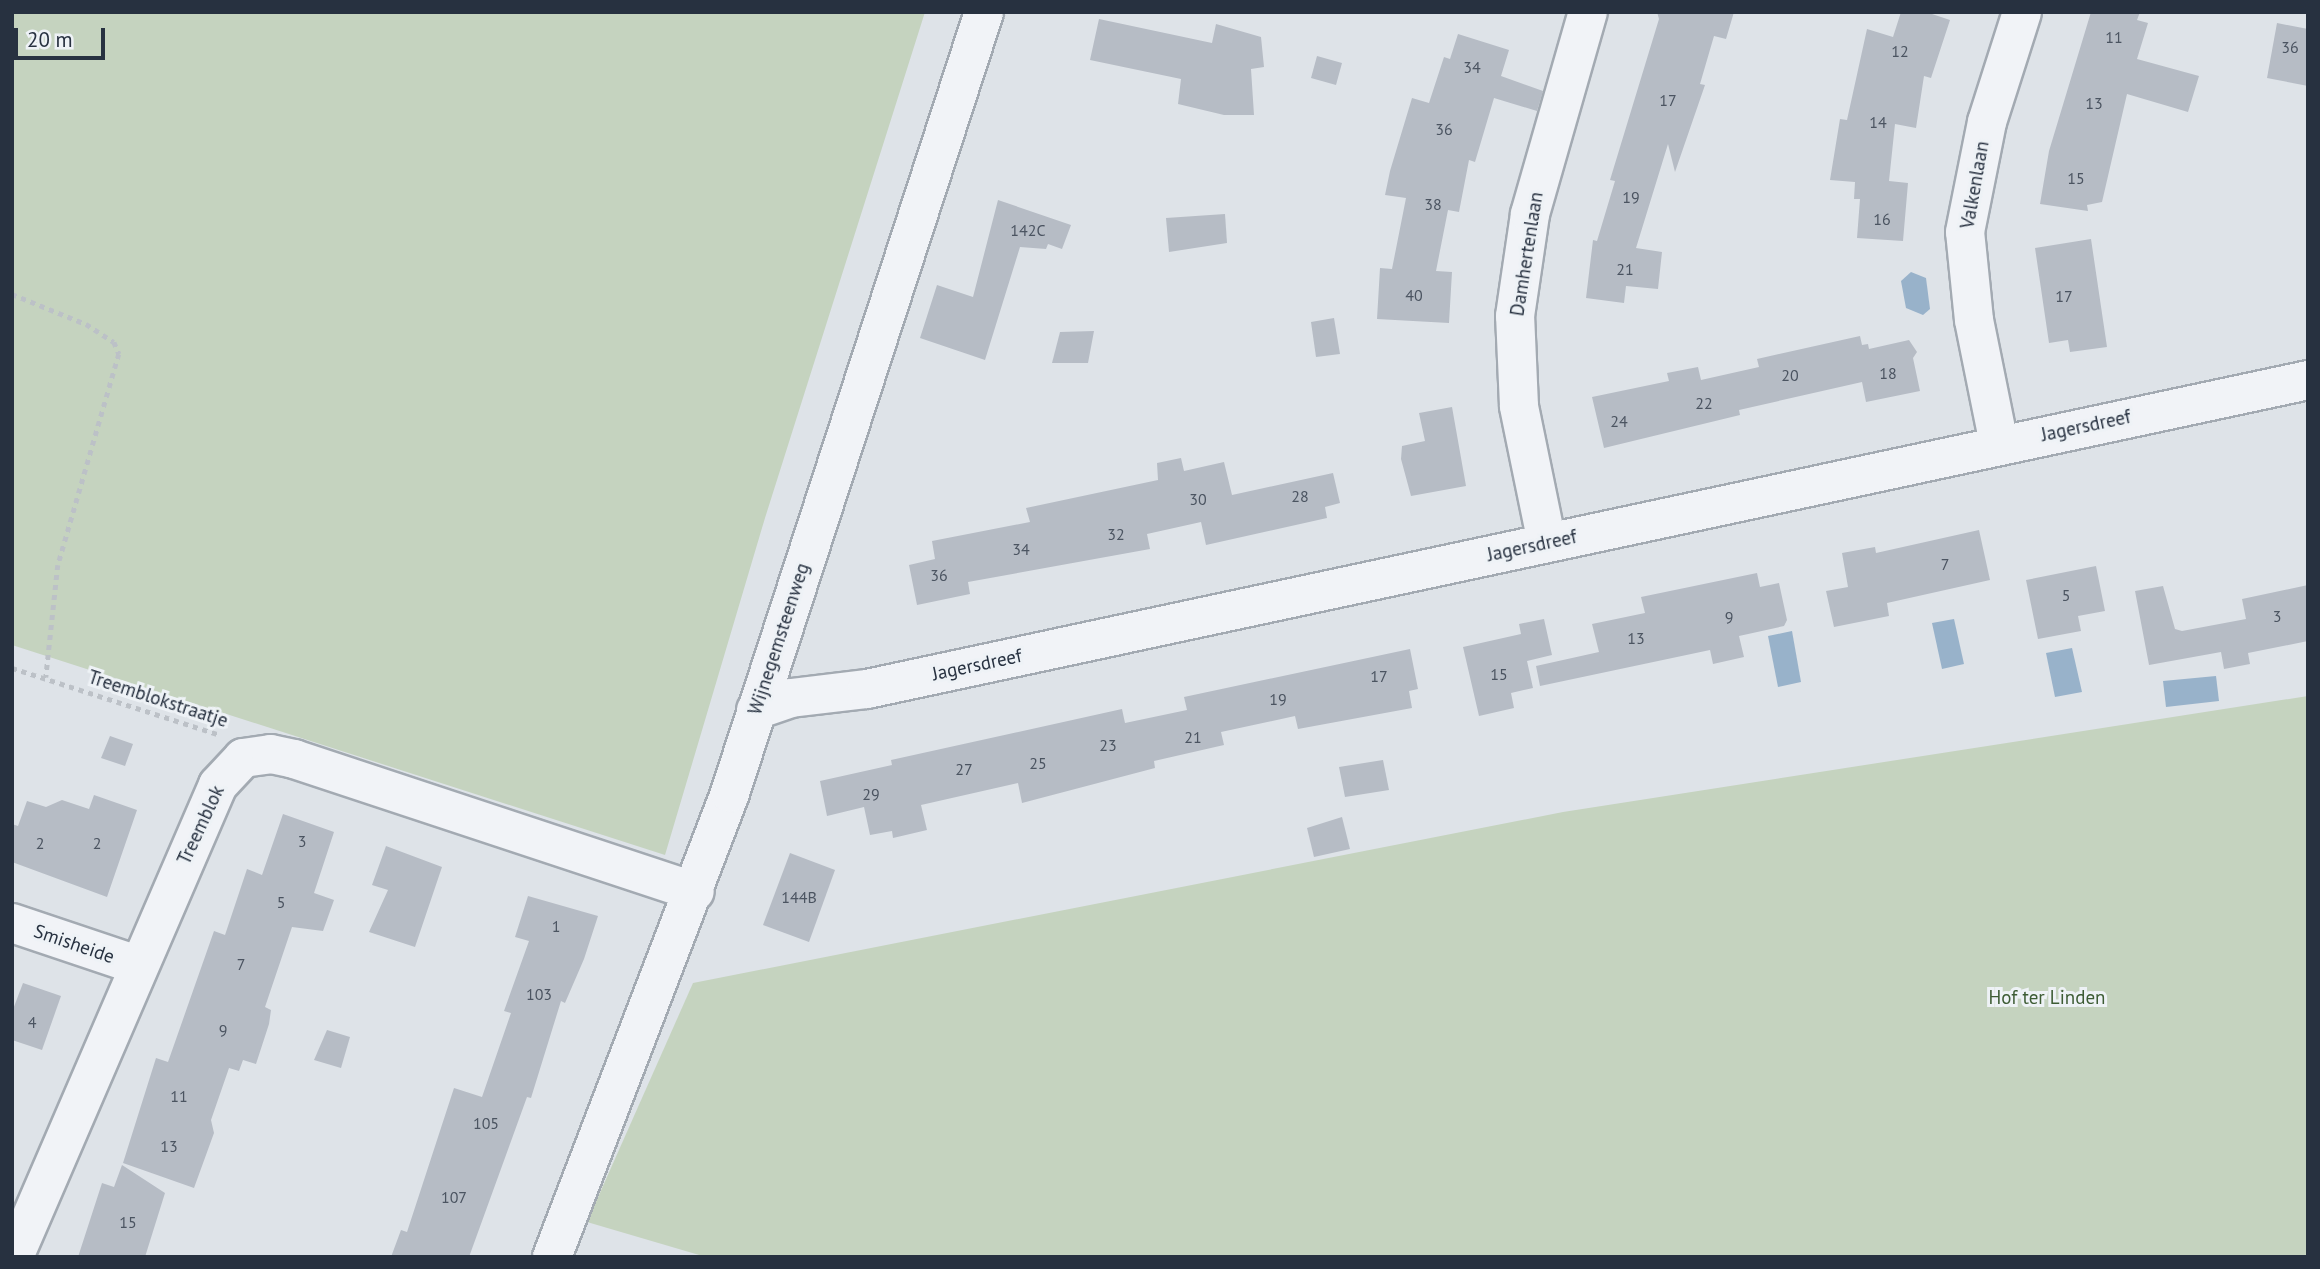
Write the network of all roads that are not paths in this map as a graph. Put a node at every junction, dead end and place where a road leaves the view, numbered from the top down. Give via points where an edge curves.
1 (984, 12) edge
2 (1588, 12) edge
3 (2022, 12) edge
4 (2308, 380) edge
5 (1998, 444) junction
6 (1547, 543) junction
7 (756, 710) junction
8 (695, 892) junction
9 (12, 923) edge
10 (137, 965) junction
11 (14, 1257) edge
12 (552, 1257) edge

1 - 7 street, Wijnegemsteenweg
2 - 6 street, Damhertenlaan via 1530,214 1515,316 1519,406
3 - 5 street, Valkenlaan via 1987,122 1965,232 1974,320
4 - 5 street, Jagersdreef
5 - 6 street, Jagersdreef
6 - 7 street, Jagersdreef via 867,689 791,698
7 - 8 street, Wijnegemsteenweg
8 - 10 street, Treemblok via 295,759 256,755 228,769 218,786
8 - 12 street, Wijnegemsteenweg
9 - 10 street, Smisheide
10 - 11 street, Treemblok

